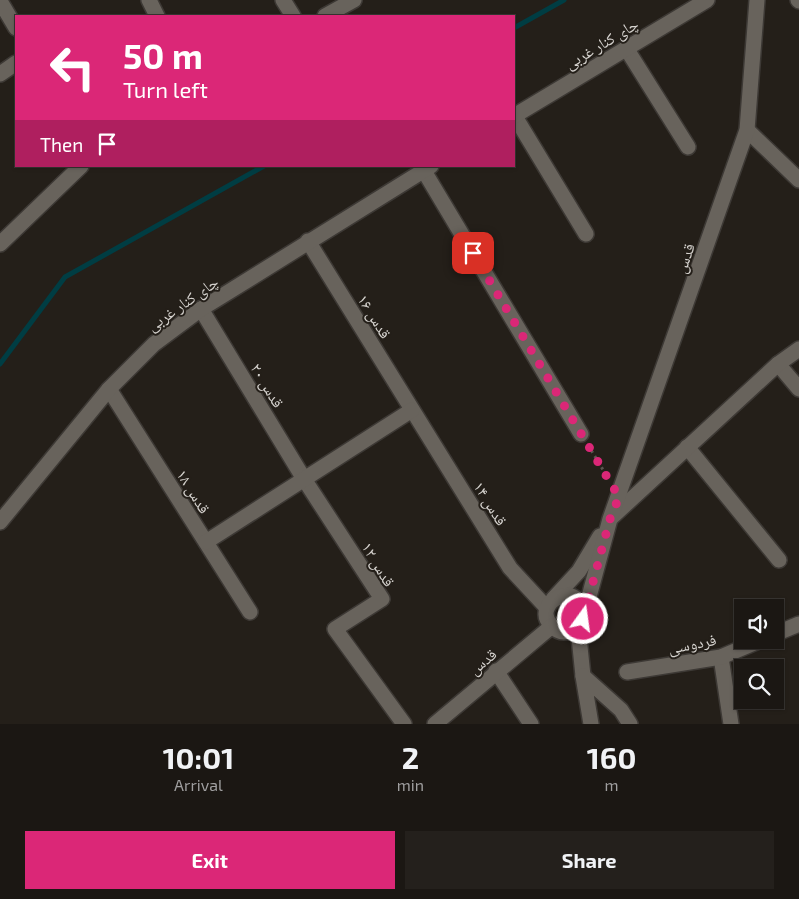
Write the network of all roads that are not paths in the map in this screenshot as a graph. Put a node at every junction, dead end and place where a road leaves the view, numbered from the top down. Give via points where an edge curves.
1 (0, 0) edge
2 (148, 0) edge
3 (283, 0) edge
4 (354, 0) edge
5 (707, 0) edge
6 (757, 0) edge
7 (156, 15) edge
8 (292, 15) edge
9 (327, 15) edge
10 (15, 26) edge
11 (626, 48) junction
12 (15, 64) edge
13 (0, 74) edge
14 (515, 115) edge
15 (515, 118) edge
16 (747, 130) junction
17 (688, 147) dead end
18 (80, 167) edge
19 (428, 168) edge
20 (799, 180) edge
21 (586, 234) dead end
22 (308, 241) junction
23 (0, 244) edge
24 (201, 309) junction
25 (799, 349) edge
26 (778, 364) junction
27 (109, 389) junction
28 (799, 389) edge
29 (412, 410) junction
30 (581, 434) road end
31 (687, 448) junction
32 (304, 479) junction
33 (610, 519) junction
34 (0, 522) edge
35 (206, 542) junction
36 (779, 560) dead end
37 (550, 604) junction
38 (250, 612) dead end
39 (581, 623) junction
40 (799, 624) edge
41 (552, 626) junction
42 (784, 630) edge
43 (740, 649) edge
44 (721, 657) junction
45 (496, 672) junction
46 (627, 672) dead end
47 (583, 676) junction
48 (404, 724) edge
49 (435, 724) edge
50 (530, 724) edge
51 (591, 724) edge
52 (630, 724) edge
53 (731, 724) edge

1 - 10 street
2 - 7 street
3 - 8 street
4 - 9 street
5 - 11 street, چای کنار غربی
6 - 16 street, قدس
11 - 14 street, چای کنار غربی
11 - 17 street
12 - 13 street
15 - 21 street
16 - 20 street
16 - 33 street, قدس
18 - 23 street
19 - 22 street, چای کنار غربی
19 - 30 street
22 - 24 street, چای کنار غربی
22 - 29 street, قدس ۱۶
24 - 27 street, چای کنار غربی via 154,344
24 - 32 street, قدس ۲۰
25 - 26 street, قدس
26 - 28 street
26 - 31 street, قدس
27 - 34 street, چای کنار غربی
27 - 35 street, قدس ۱۸
29 - 32 street
29 - 37 street, قدس ۱۴ via 510,568
31 - 33 street, قدس
31 - 36 street
32 - 35 street
32 - 48 street, قدس ۱۲ via 382,600 336,629
33 - 37 street, قدس via 579,571
33 - 39 street, قدس
35 - 38 street, قدس ۱۸
37 - 39 street via 560,595 570,595 579,600 583,609
37 - 41 street via 547,618
39 - 41 street via 570,632 560,632
39 - 47 street, قدس
40 - 42 street
41 - 45 street, قدس
43 - 44 street, فردوسی
44 - 46 street, فردوسی
44 - 53 street
45 - 49 street, قدس
45 - 50 street
47 - 51 street, قدس
47 - 52 street via 621,710

